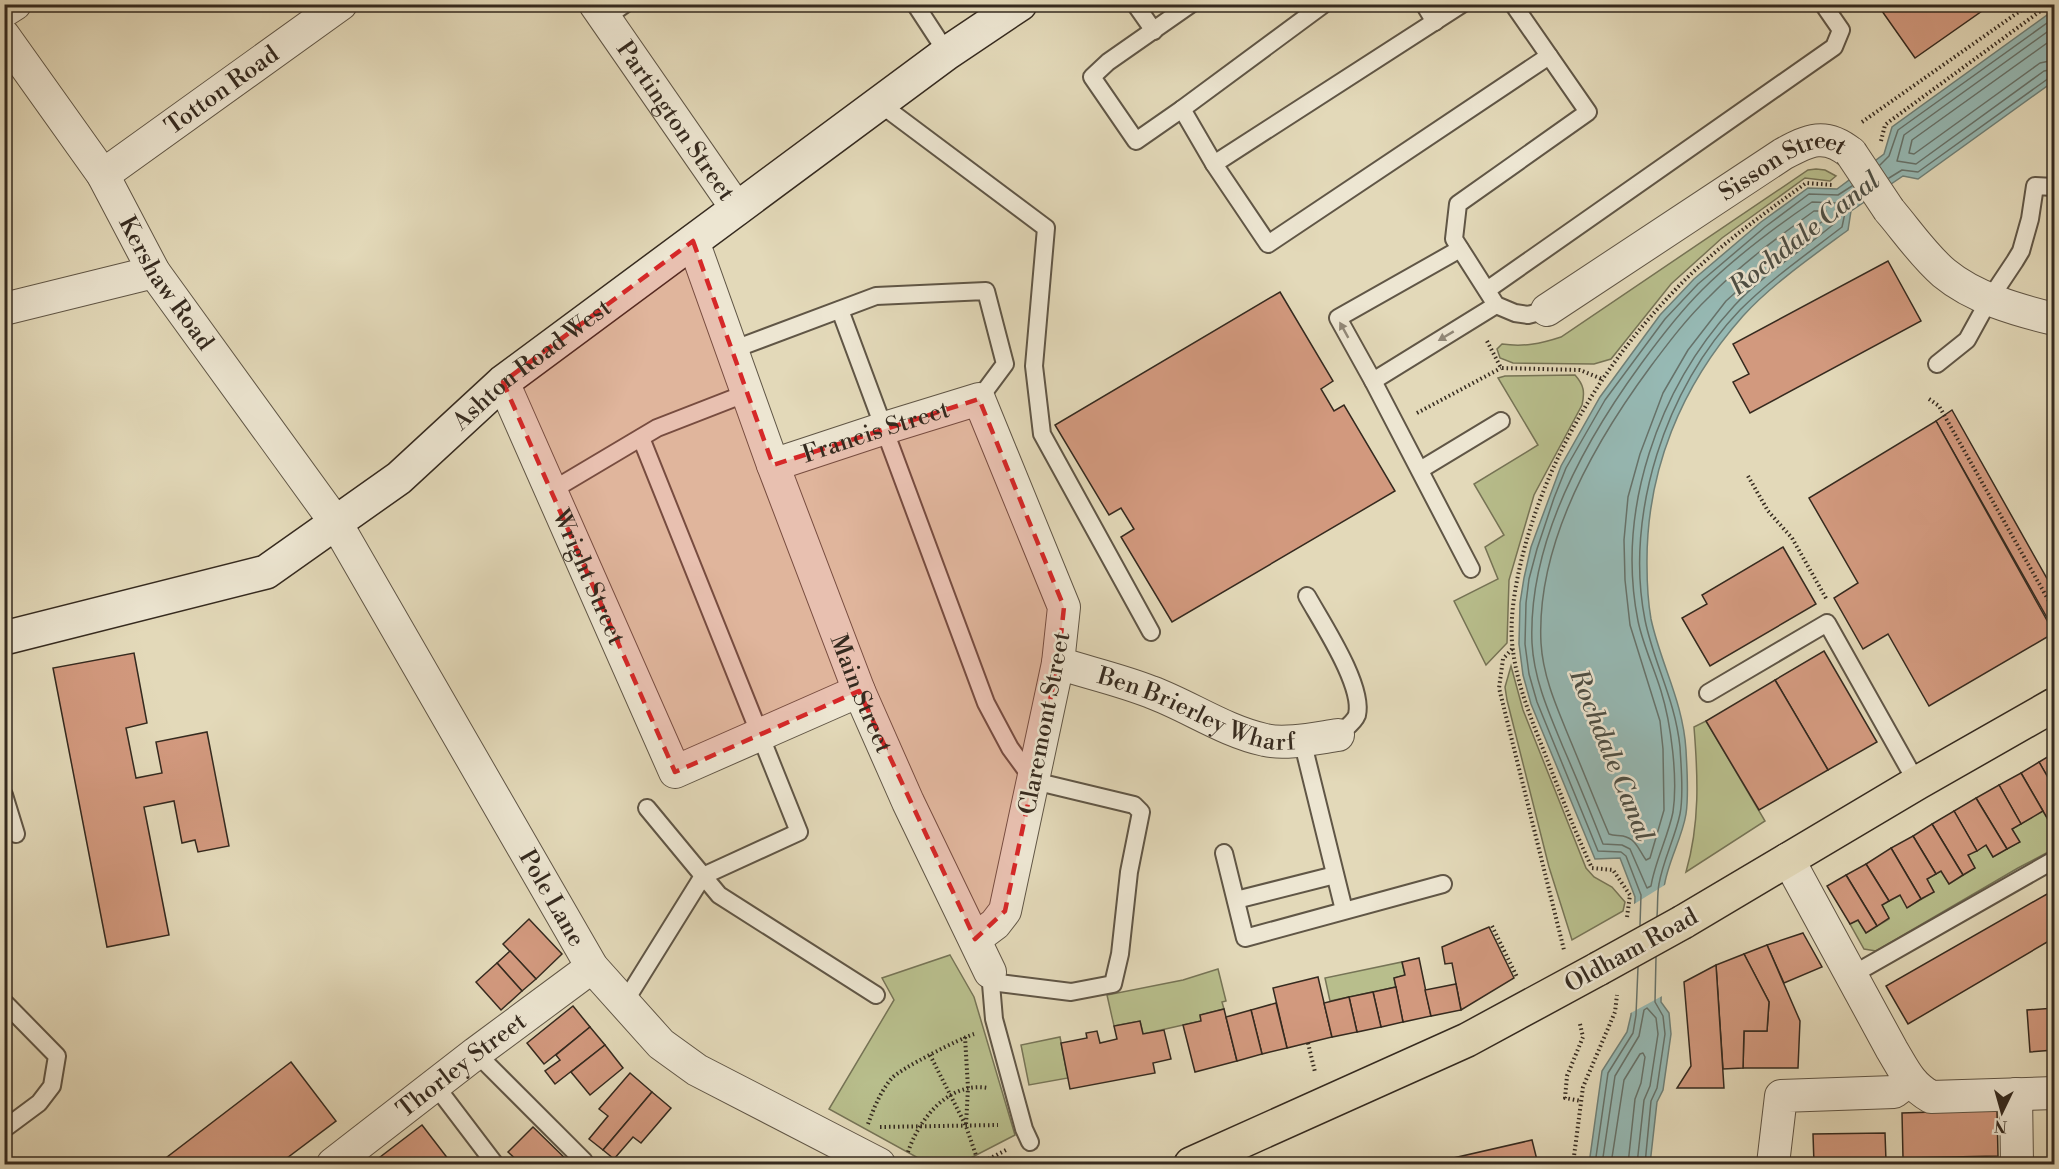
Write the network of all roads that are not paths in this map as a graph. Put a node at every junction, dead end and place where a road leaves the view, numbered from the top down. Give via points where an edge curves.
1 (15, 4) edge
2 (341, 4) edge
3 (915, 4) edge
4 (1020, 4) edge
5 (1135, 4) edge
6 (1191, 4) edge
7 (1324, 4) edge
8 (1424, 4) edge
9 (1462, 4) edge
10 (1513, 4) edge
11 (1823, 4) edge
12 (608, 9) edge
13 (4, 11) edge
14 (1435, 22) junction
15 (1154, 31) junction
16 (4, 36) edge
17 (947, 53) junction
18 (1549, 56) junction
19 (879, 103) junction
20 (1182, 109) junction
21 (1214, 164) junction
22 (103, 175) junction
23 (2055, 188) edge
24 (737, 209) junction
25 (693, 242) junction
26 (1460, 249) junction
27 (154, 272) junction
28 (1487, 290) junction
29 (1989, 300) junction
30 (1496, 305) junction
31 (4, 309) edge
32 (840, 310) junction
33 (1547, 310) joint
34 (2055, 319) edge
35 (732, 350) junction
36 (1937, 364) dead end
37 (1373, 381) junction
38 (503, 382) junction
39 (747, 393) junction
40 (979, 399) junction
41 (1501, 421) dead end
42 (885, 428) junction
43 (641, 438) junction
44 (773, 465) junction
45 (1420, 470) junction
46 (551, 491) junction
47 (336, 523) junction
48 (1471, 569) dead end
49 (1307, 596) dead end
50 (1151, 632) dead end
51 (4, 638) edge
52 (1058, 663) junction
53 (859, 691) junction
54 (1708, 693) dead end
55 (2055, 705) edge
56 (760, 735) junction
57 (1338, 735) joint
58 (1302, 740) junction
59 (1034, 781) junction
60 (1917, 783) junction
61 (4, 795) edge
62 (647, 808) dead end
63 (16, 834) dead end
64 (1224, 853) dead end
65 (1788, 859) junction
66 (2055, 860) edge
67 (1335, 875) junction
68 (703, 876) junction
69 (1443, 884) dead end
70 (1236, 900) junction
71 (1344, 910) junction
72 (975, 939) junction
73 (592, 967) junction
74 (1852, 975) junction
75 (991, 977) junction
76 (876, 995) dead end
77 (4, 1002) edge
78 (624, 1003) junction
79 (476, 1053) junction
80 (1910, 1080) junction
81 (435, 1085) junction
82 (2055, 1093) edge
83 (2016, 1094) junction
84 (4, 1129) edge
85 (1030, 1142) dead end
86 (584, 1161) dead end
87 (892, 1161) edge
88 (333, 1164) edge
89 (495, 1164) edge
90 (1191, 1164) edge
91 (1773, 1164) edge
92 (2017, 1164) edge

1 - 13 street
2 - 22 street, Totton Road
3 - 17 lane
4 - 17 street, Ashton Road West
5 - 15 lane
6 - 15 lane
7 - 20 lane
8 - 14 lane
9 - 14 lane
10 - 18 lane
11 - 28 lane via 1841,30 1834,47
12 - 24 street, Partington Street
14 - 21 lane
15 - 20 lane via 1092,77 1136,141
16 - 22 street, Kershaw Road
17 - 19 street, Ashton Road West
18 - 21 lane via 1268,244
18 - 26 lane via 1588,112 1458,204 1454,239
19 - 24 street, Ashton Road West
19 - 50 lane via 1046,228 1034,366 1042,434
20 - 21 lane
22 - 27 street, Kershaw Road
23 - 29 lane via 2035,186 2021,251
24 - 25 street, Ashton Road West
25 - 35 street, Main Street
25 - 38 street, Ashton Road West
26 - 28 lane
37 -> 26 lane via 1338,318
27 - 31 street
27 - 47 street, Kershaw Road
28 - 30 lane
29 - 33 street, Sisson Street, bridge via 1945,273 1889,210 1865,152 1823,140 1783,154
29 - 34 street, Sisson Street
29 - 36 lane via 1967,340
30 - 33 lane via 1528,315
30 -> 37 lane
32 - 35 lane
32 - 40 lane via 876,296 986,291 1005,364
32 - 42 lane
35 - 39 street, Main Street
37 - 45 lane
38 - 46 street, Wright Street
38 - 47 street, Ashton Road West via 399,478
39 - 43 lane
39 - 44 street, Main Street
40 - 42 street, Francis Street
40 - 52 street, Claremont Street via 1064,607
41 - 45 lane
42 - 44 street, Francis Street
42 - 59 lane via 986,703 1010,748
43 - 46 lane
43 - 56 lane
44 - 53 street, Main Street
45 - 48 lane
46 - 56 street, Wright Street via 675,772
47 - 51 street, Ashton Road West via 266,572
47 - 73 street, Pole Lane
49 - 57 lane via 1357,692 1356,717
52 - 58 street, Ben Brierley Wharf via 1150,691 1227,728 1267,741
52 - 59 street, Claremont Street
53 - 56 street
53 - 72 street, Main Street
54 - 60 lane via 1827,623
55 - 60 highway, Oldham Road
56 - 68 lane via 799,832
57 - 58 street, Ben Brierley Wharf
58 - 67 lane
59 - 72 street, Claremont Street via 1005,911
59 - 75 lane via 1134,805 1141,812 1129,872 1120,954 1113,984 1071,992
60 - 65 highway, Oldham Road
61 - 63 lane
62 - 68 lane
64 - 70 lane
65 - 74 street
65 - 90 highway, Oldham Road, bridge via 1598,979
66 - 74 lane
67 - 70 lane
67 - 71 lane
68 - 76 lane via 719,895
68 - 78 lane
69 - 71 lane
70 - 71 lane via 1245,938
72 - 75 street, Main Street
73 - 78 street, Pole Lane
73 - 79 street, Thorley Street
74 - 80 street
75 - 85 lane, Main Street via 994,1019
77 - 84 lane via 57,1056 52,1086 39,1103
78 - 87 street, Pole Lane via 661,1044 697,1070
79 - 81 street, Thorley Street
79 - 86 lane
80 - 83 street via 1931,1097
80 - 91 street via 1894,1092 1781,1096
81 - 88 street, Thorley Street
81 - 89 lane
82 - 83 street
83 - 92 street

